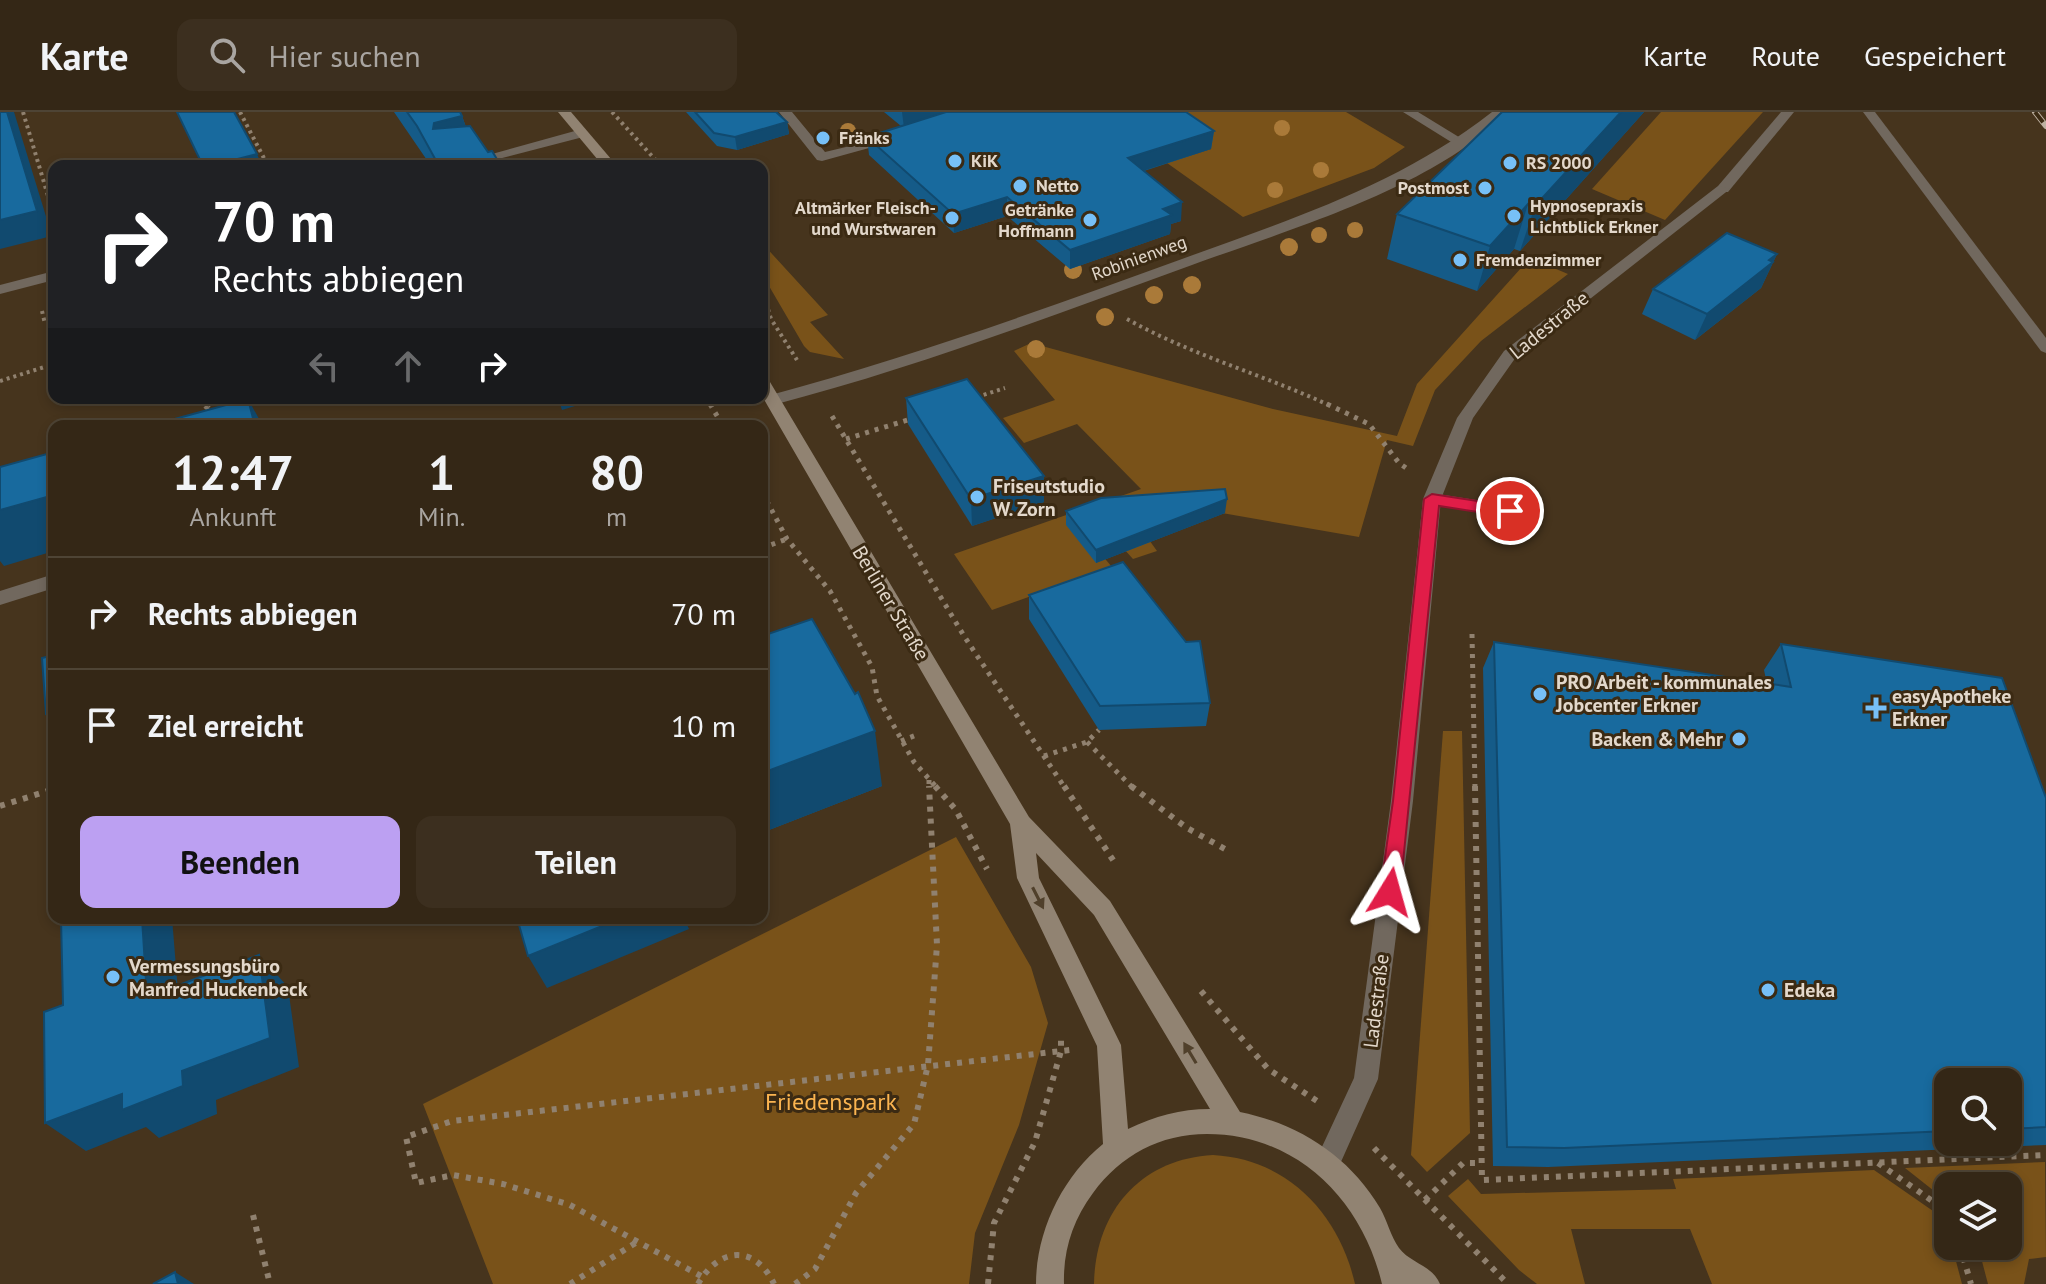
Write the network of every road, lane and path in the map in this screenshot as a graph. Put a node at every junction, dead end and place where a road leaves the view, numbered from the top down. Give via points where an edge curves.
1 (23, 112) edge
2 (240, 112) edge
3 (564, 112) edge
4 (612, 112) edge
5 (785, 112) edge
6 (1409, 112) edge
7 (1500, 112) edge
8 (1788, 112) edge
9 (1869, 112) edge
10 (582, 133) junction
11 (903, 137) edge
12 (1461, 142) junction
13 (265, 160) edge
14 (479, 160) edge
15 (605, 160) edge
16 (656, 160) edge
17 (48, 196) edge
18 (48, 277) edge
19 (0, 290) edge
20 (1089, 298) junction
21 (768, 309) edge
22 (2046, 348) edge
23 (48, 366) edge
24 (0, 381) edge
25 (1005, 388) dead end
26 (815, 389) junction
27 (768, 392) edge
28 (976, 398) edge
29 (773, 400) junction
30 (210, 404) edge
31 (917, 417) edge
32 (197, 420) edge
33 (846, 439) junction
34 (1434, 493) junction
35 (768, 503) edge
36 (1532, 515) dead end
37 (787, 539) junction
38 (768, 546) edge
39 (48, 583) edge
40 (0, 598) edge
41 (1472, 634) dead end
42 (1099, 730) edge
43 (919, 734) dead end
44 (901, 741) junction
45 (1087, 742) junction
46 (1044, 756) junction
47 (929, 779) junction
48 (48, 791) edge
49 (0, 806) edge
50 (1021, 823) junction
51 (1225, 849) dead end
52 (1123, 874) dead end
53 (993, 880) dead end
54 (1198, 986) dead end
55 (1061, 1021) dead end
56 (1061, 1051) junction
57 (928, 1065) junction
58 (1231, 1120) junction
59 (1349, 1122) junction
60 (1116, 1147) junction
61 (2046, 1155) edge
62 (1482, 1163) junction
63 (1877, 1163) junction
64 (1327, 1164) junction
65 (1425, 1200) junction
66 (1934, 1202) edge
67 (253, 1215) dead end
68 (638, 1242) junction
69 (1964, 1260) edge
70 (1393, 1271) edge
71 (700, 1280) edge
72 (270, 1284) edge
73 (570, 1284) edge
74 (774, 1284) edge
75 (795, 1284) edge
76 (988, 1284) edge
77 (1050, 1284) edge
78 (1426, 1284) edge
79 (1508, 1284) edge
80 (1971, 1284) edge

1 - 17 path
2 - 13 path
3 - 10 main road
4 - 16 path
5 - 11 street via 822,157
6 - 12 street
7 - 12 street, Robinienweg
8 - 34 street, Ladestraße via 1723,189 1510,354 1465,418
9 - 22 street
10 - 14 street
10 - 15 main road
12 - 20 street, Robinienweg via 1424,168 1328,210
18 - 19 street
20 - 26 street, Robinienweg
20 - 34 path via 1156,335 1280,382 1369,424 1399,463
21 - 26 path
23 - 24 path
25 - 28 path
26 - 29 street, Robinienweg
26 - 33 path
27 - 29 main road, Berliner Straße
29 - 50 main road, Berliner Straße
30 - 32 path
31 - 33 path
33 - 46 path via 964,636
34 - 36 street
34 - 59 street, Ladestraße via 1366,1079
35 - 37 path
37 - 38 path
37 - 44 path via 830,591 872,667 877,696
39 - 40 street
41 - 62 path
42 - 45 path
43 - 44 path
44 - 47 path
45 - 46 path
45 - 51 path via 1110,768 1192,834
46 - 52 path
47 - 53 path via 956,810
47 - 57 path via 937,945
48 - 49 path
58 -> 50 main road, Berliner Straße via 1102,908
50 -> 60 main road, Berliner Straße via 1028,878 1109,1045
54 - 59 path via 1268,1069
55 - 56 path
56 - 57 path
56 - 76 path via 1035,1142 994,1223
57 - 68 path via 452,1121 406,1137 416,1183 453,1175 503,1184 570,1205
57 - 75 path via 914,1124 856,1193 815,1269
58 - 60 main road via 1190,1120 1151,1129
58 - 64 main road via 1280,1135
59 - 64 street, Ladestraße
59 - 65 path
60 - 77 main road via 1083,1179 1060,1221
61 - 63 path
62 - 63 path via 1482,1180
62 - 65 path via 1463,1163
63 - 66 path
64 - 70 main road via 1365,1206
65 - 79 path
67 - 72 path
68 - 71 path
68 - 73 path
69 - 80 path
70 - 78 main road
71 - 74 path via 712,1263 738,1253 759,1260

